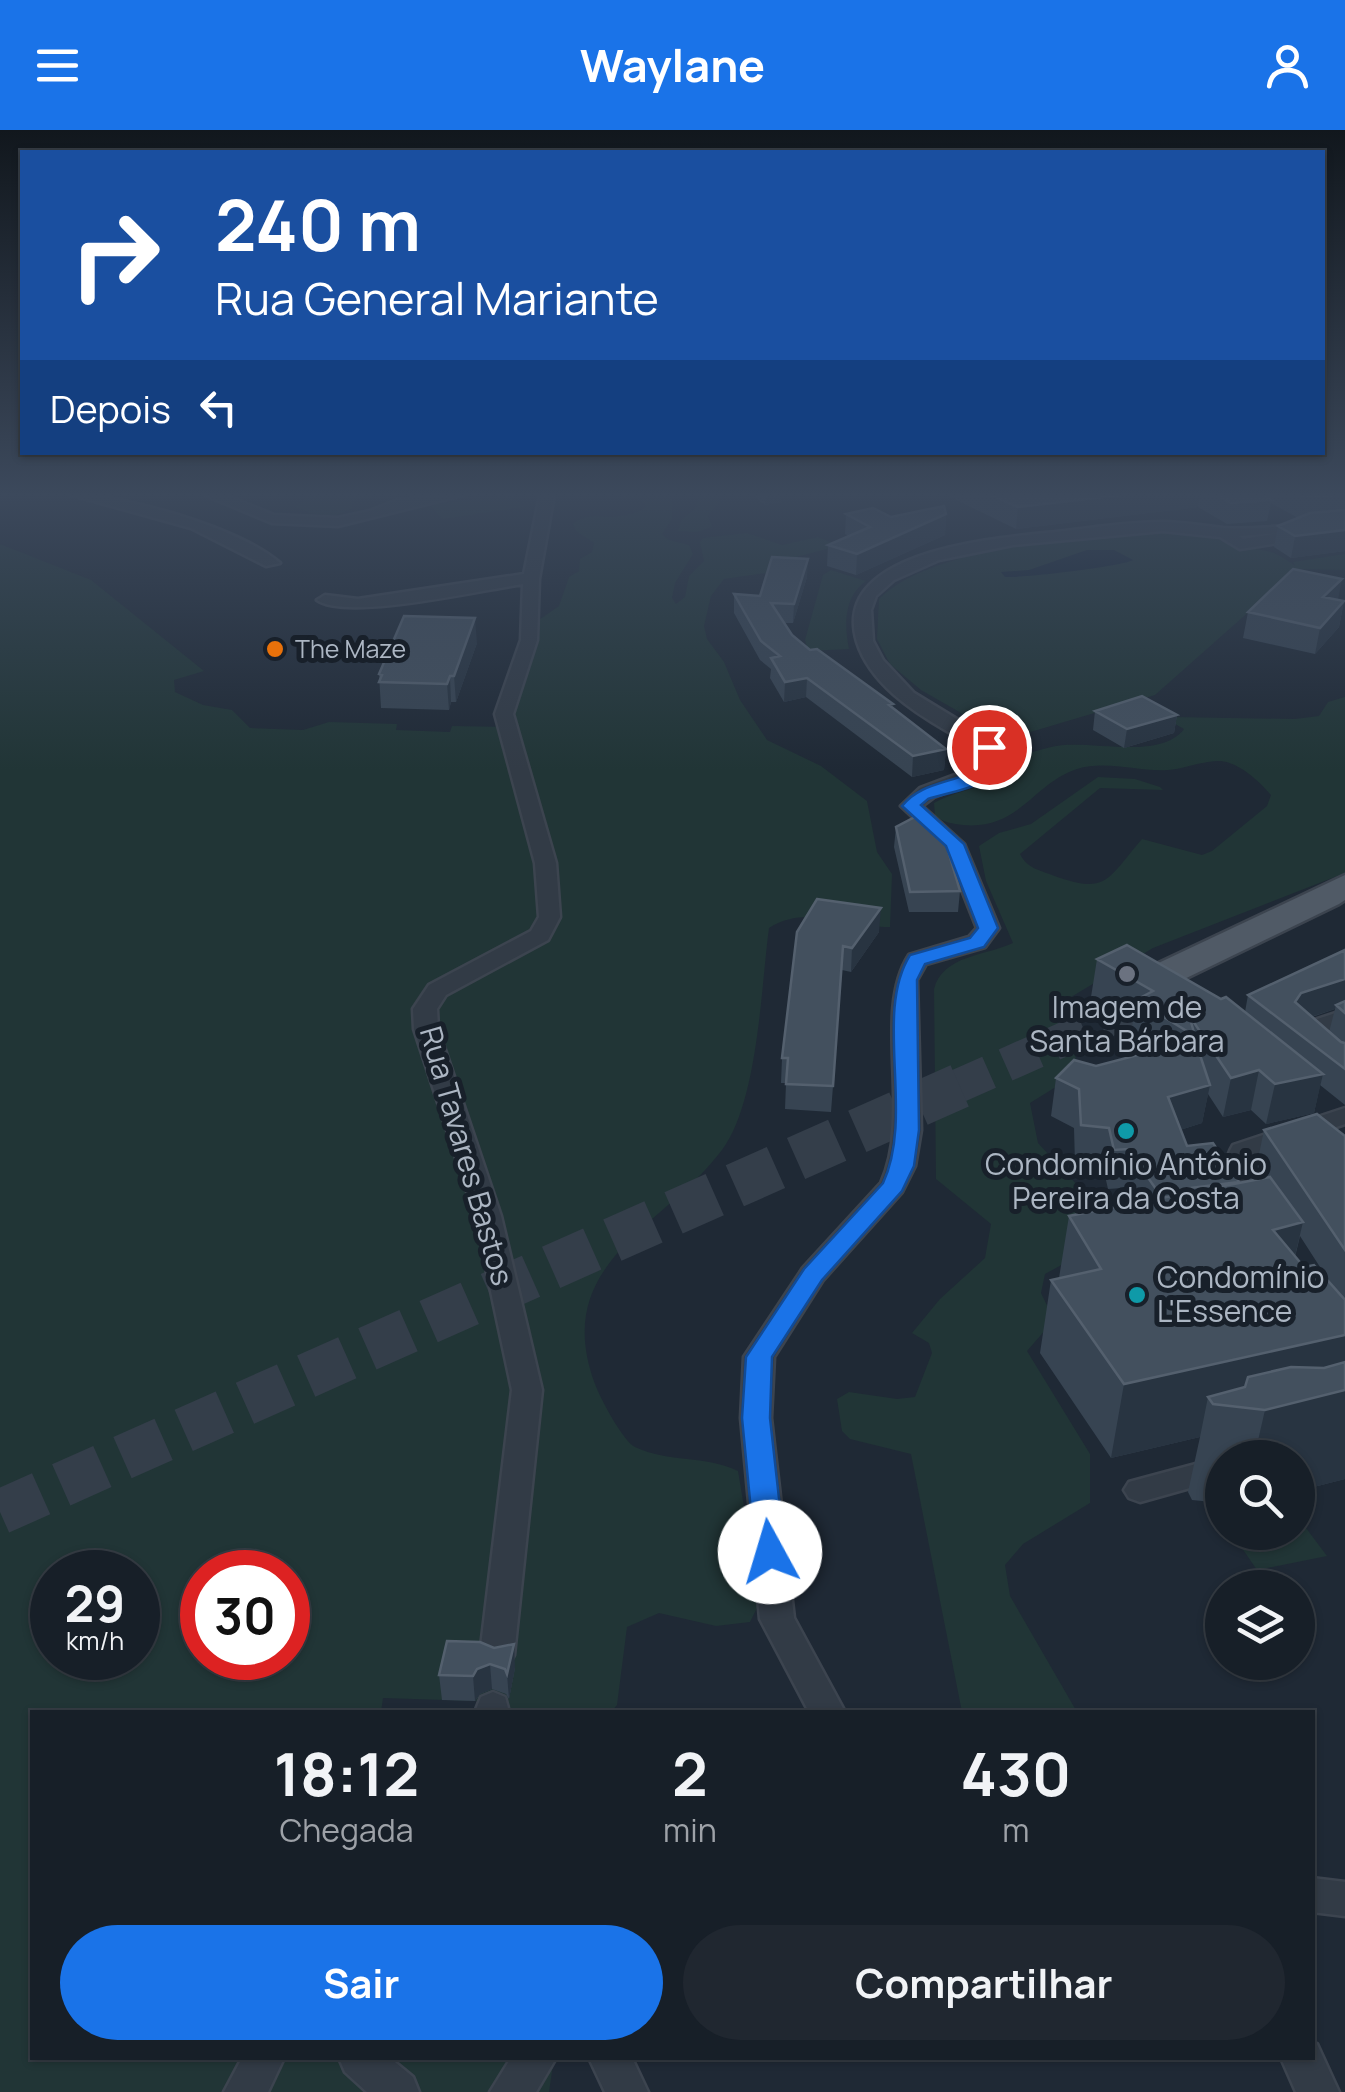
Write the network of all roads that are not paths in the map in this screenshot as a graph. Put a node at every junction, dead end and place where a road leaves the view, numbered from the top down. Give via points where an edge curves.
1 (474, 587) edge
2 (531, 587) edge
3 (878, 587) edge
4 (325, 600) dead end
5 (1341, 898) edge
6 (1172, 982) tunnel mouth
7 (1345, 1017) edge
8 (1345, 1064) edge
9 (1335, 1112) edge
10 (1270, 1233) edge
11 (1205, 1473) edge
12 (1140, 1490) dead end
13 (498, 1655) edge
14 (826, 1710) edge
15 (1315, 1896) edge
16 (1345, 1899) edge
17 (263, 2060) edge
18 (362, 2060) edge
19 (533, 2060) edge
20 (611, 2060) edge
21 (1303, 2060) edge
22 (245, 2092) edge
23 (398, 2092) edge
24 (511, 2092) edge
25 (627, 2092) edge
26 (1318, 2092) edge

1 - 4 street via 358,604
2 - 13 street, Rua Tavares Bastos via 530,638 504,712 548,868 553,914 540,934 437,990 426,1009 426,1029 488,1216 527,1390
3 - 14 street via 863,603 871,657 910,696 994,756 993,767 978,778 921,795 910,806 954,844 988,928 977,942 917,960 906,980 908,1130 902,1166 893,1186 813,1274 759,1357 756,1418 777,1619
5 - 6 main road
7 - 8 street via 1304,1031
9 - 10 street via 1242,1150 1236,1160
11 - 12 street
15 - 16 street
17 - 22 street
18 - 23 street
19 - 24 street
20 - 25 street
21 - 26 street

